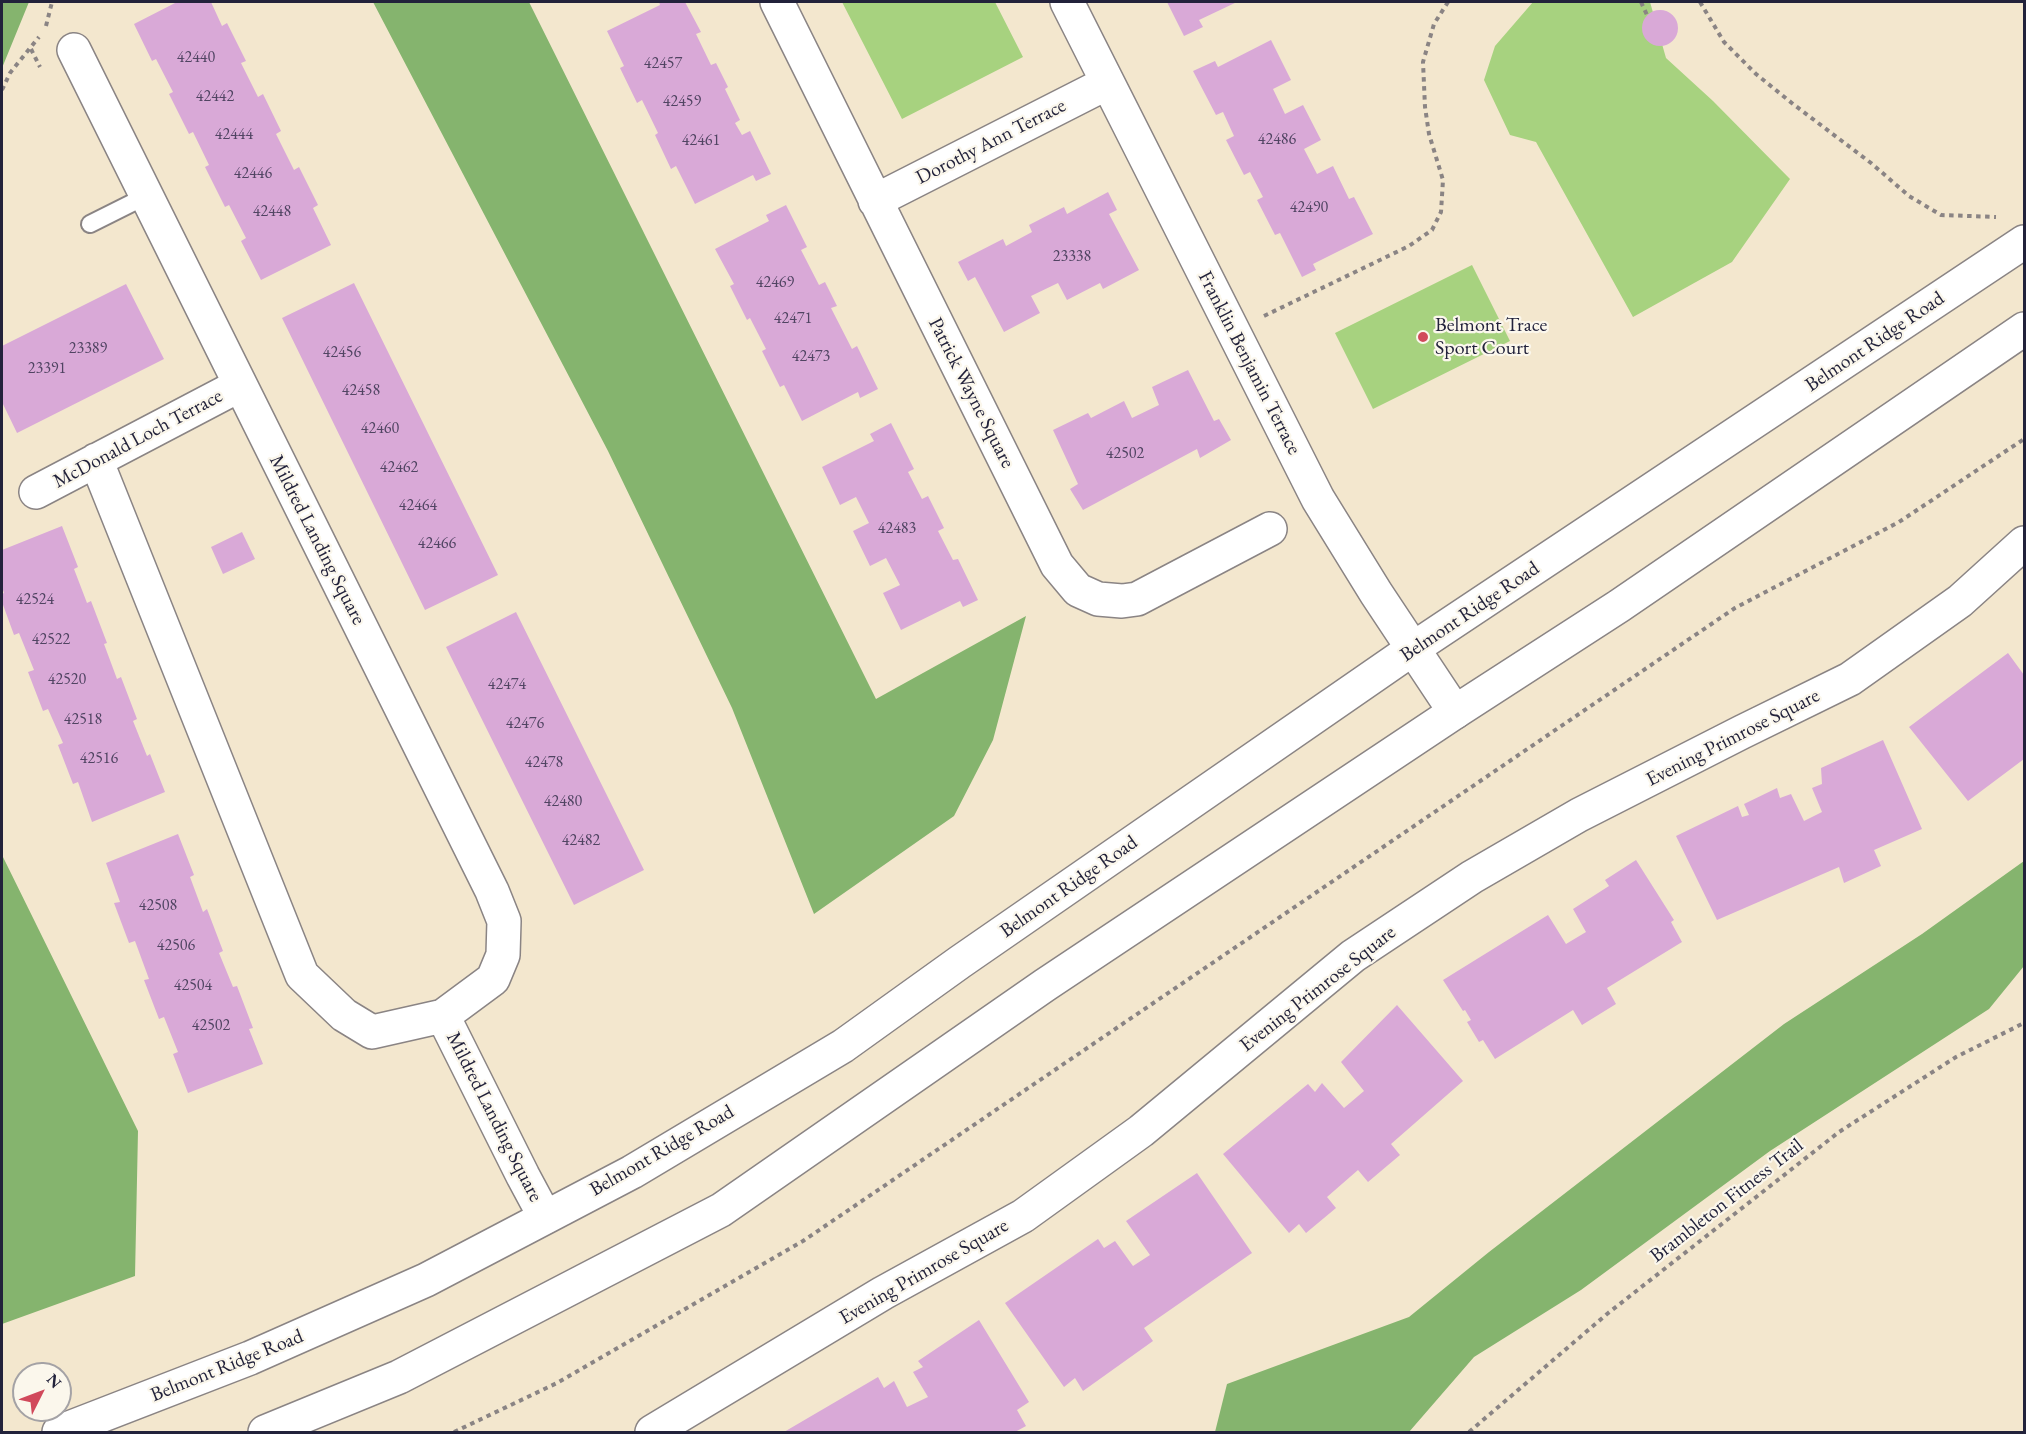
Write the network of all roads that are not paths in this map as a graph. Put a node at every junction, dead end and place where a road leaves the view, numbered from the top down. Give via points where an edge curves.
1 (777, 2) edge
2 (1066, 2) edge
3 (74, 50) dead end
4 (1107, 83) junction
5 (147, 196) junction
6 (875, 201) junction
7 (90, 224) dead end
8 (2025, 242) edge
9 (2025, 329) edge
10 (240, 385) junction
11 (96, 460) junction
12 (36, 492) dead end
13 (1270, 529) dead end
14 (2025, 543) edge
15 (1414, 648) junction
16 (1455, 712) junction
17 (443, 1016) junction
18 (546, 1217) junction
19 (59, 1432) edge
20 (265, 1432) edge
21 (652, 1432) edge

1 - 6 street, Patrick Wayne Square
2 - 4 street, Franklin Benjamin Terrace
3 - 5 street, Mildred Landing Square
4 - 6 street, Dorothy Ann Terrace
4 - 15 street, Franklin Benjamin Terrace via 1318,499
5 - 7 lane
5 - 10 street, Mildred Landing Square
6 - 13 street, Patrick Wayne Square via 1057,565 1077,590 1098,599 1137,599
8 - 15 street, Belmont Ridge Road
9 - 16 street via 1619,606
10 - 11 street, McDonald Loch Terrace
10 - 17 street, Mildred Landing Square via 504,921 503,955 493,979
11 - 12 street, McDonald Loch Terrace
11 - 17 street, Mildred Landing Square via 302,975 344,1015 372,1032
14 - 21 street, Evening Primrose Square via 1960,601 1850,679 1579,815 1472,877 1373,943 1141,1131 1023,1216 883,1293
15 - 16 street, Franklin Benjamin Terrace
15 - 18 street, Belmont Ridge Road via 843,1046 632,1172
16 - 20 street via 1045,985 721,1210 399,1377
17 - 18 street, Mildred Landing Square
18 - 19 street, Belmont Ridge Road via 426,1280 250,1358

